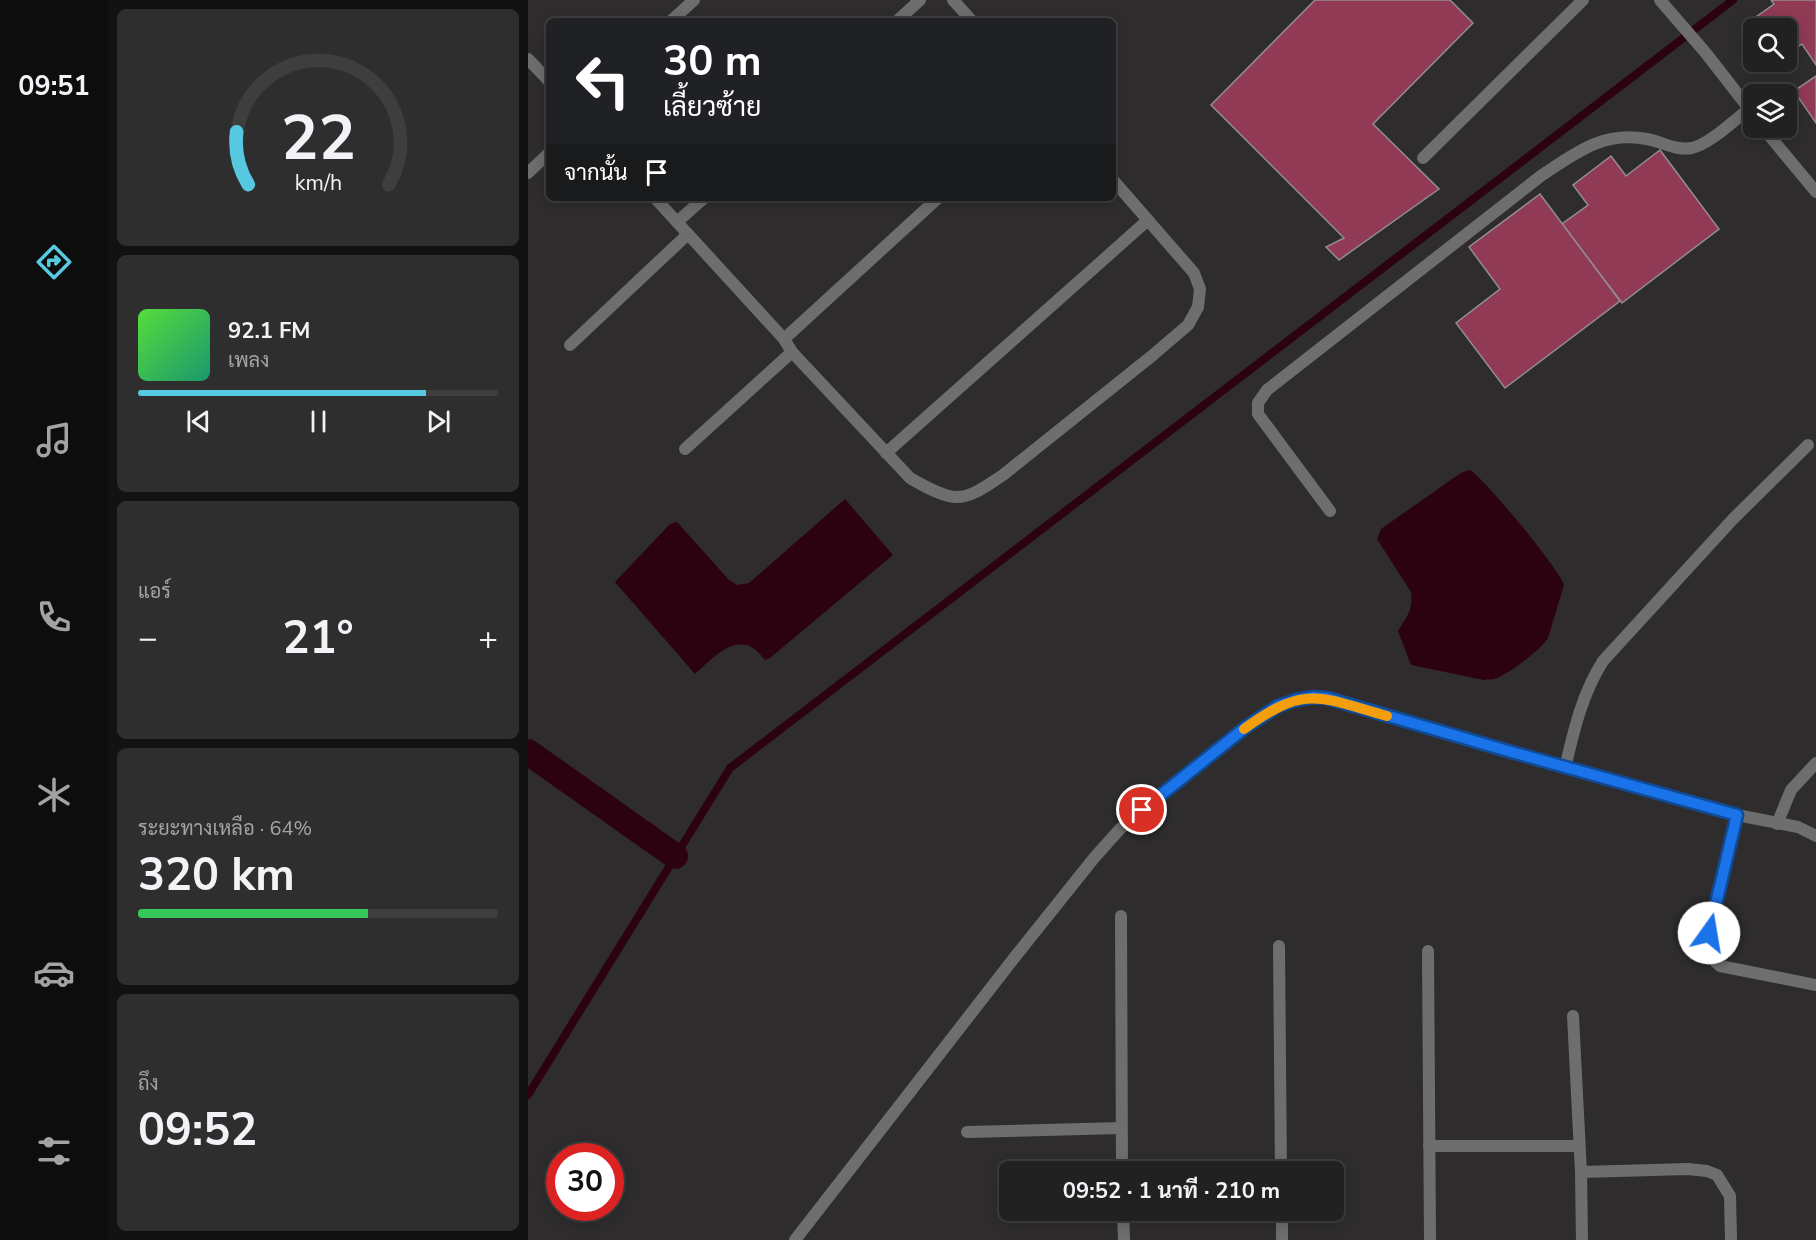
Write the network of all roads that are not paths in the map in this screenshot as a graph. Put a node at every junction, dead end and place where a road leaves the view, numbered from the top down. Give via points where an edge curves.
1 (694, 0) edge
2 (920, 0) edge
3 (953, 0) edge
4 (1583, 0) edge
5 (1660, 0) edge
6 (674, 18) edge
7 (900, 18) edge
8 (969, 18) edge
9 (528, 59) edge
10 (546, 78) edge
11 (1743, 102) edge
12 (1743, 117) edge
13 (1771, 138) edge
14 (546, 156) edge
15 (1423, 158) dead end
16 (528, 172) edge
17 (1116, 183) edge
18 (1816, 192) edge
19 (659, 201) edge
20 (701, 201) edge
21 (935, 201) edge
22 (1148, 220) junction
23 (677, 222) junction
24 (688, 234) junction
25 (784, 339) junction
26 (570, 345) dead end
27 (792, 352) junction
28 (1808, 445) dead end
29 (685, 449) dead end
30 (886, 453) junction
31 (1330, 512) dead end
32 (1816, 763) edge
33 (1565, 768) junction
34 (1737, 815) junction
35 (1777, 824) junction
36 (1816, 836) edge
37 (1121, 916) dead end
38 (1279, 946) dead end
39 (1428, 951) dead end
40 (1816, 985) edge
41 (1574, 1016) dead end
42 (1121, 1128) junction
43 (967, 1132) dead end
44 (1429, 1146) junction
45 (1578, 1146) junction
46 (1122, 1161) edge
47 (1281, 1161) edge
48 (1581, 1172) junction
49 (1123, 1221) edge
50 (1282, 1221) edge
51 (795, 1240) edge
52 (1124, 1240) edge
53 (1282, 1240) edge
54 (1430, 1240) edge
55 (1582, 1240) edge
56 (1731, 1240) edge

1 - 6 street
2 - 7 street
3 - 8 street
4 - 15 street
5 - 11 street
9 - 10 street
12 - 31 street via 1692,148 1675,148 1634,137 1587,146 1542,175 1268,390 1258,403 1258,414
13 - 18 street
14 - 16 street
17 - 22 street
19 - 23 street
20 - 23 street
21 - 25 street
22 - 30 street
22 - 30 street via 1194,273 1200,289 1198,307 1188,325 1003,476 977,492 954,497 931,489 910,478
23 - 24 street
24 - 25 street
24 - 26 street
25 - 27 street
27 - 29 street
27 - 30 street
28 - 33 street via 1732,519 1603,661 1584,696
32 - 35 street via 1791,790
33 - 34 street
33 - 51 street via 1327,698 1313,697 1278,706 1246,727 1120,829 1018,953
34 - 35 street
34 - 40 street via 1709,933 1712,959 1720,966
35 - 36 street via 1798,827
37 - 42 street
38 - 47 street
39 - 44 street
41 - 45 street
42 - 43 street
42 - 46 street
44 - 45 street
44 - 54 street
45 - 48 street
48 - 55 street
48 - 56 street via 1688,1169 1717,1175 1730,1196
49 - 52 street
50 - 53 street

